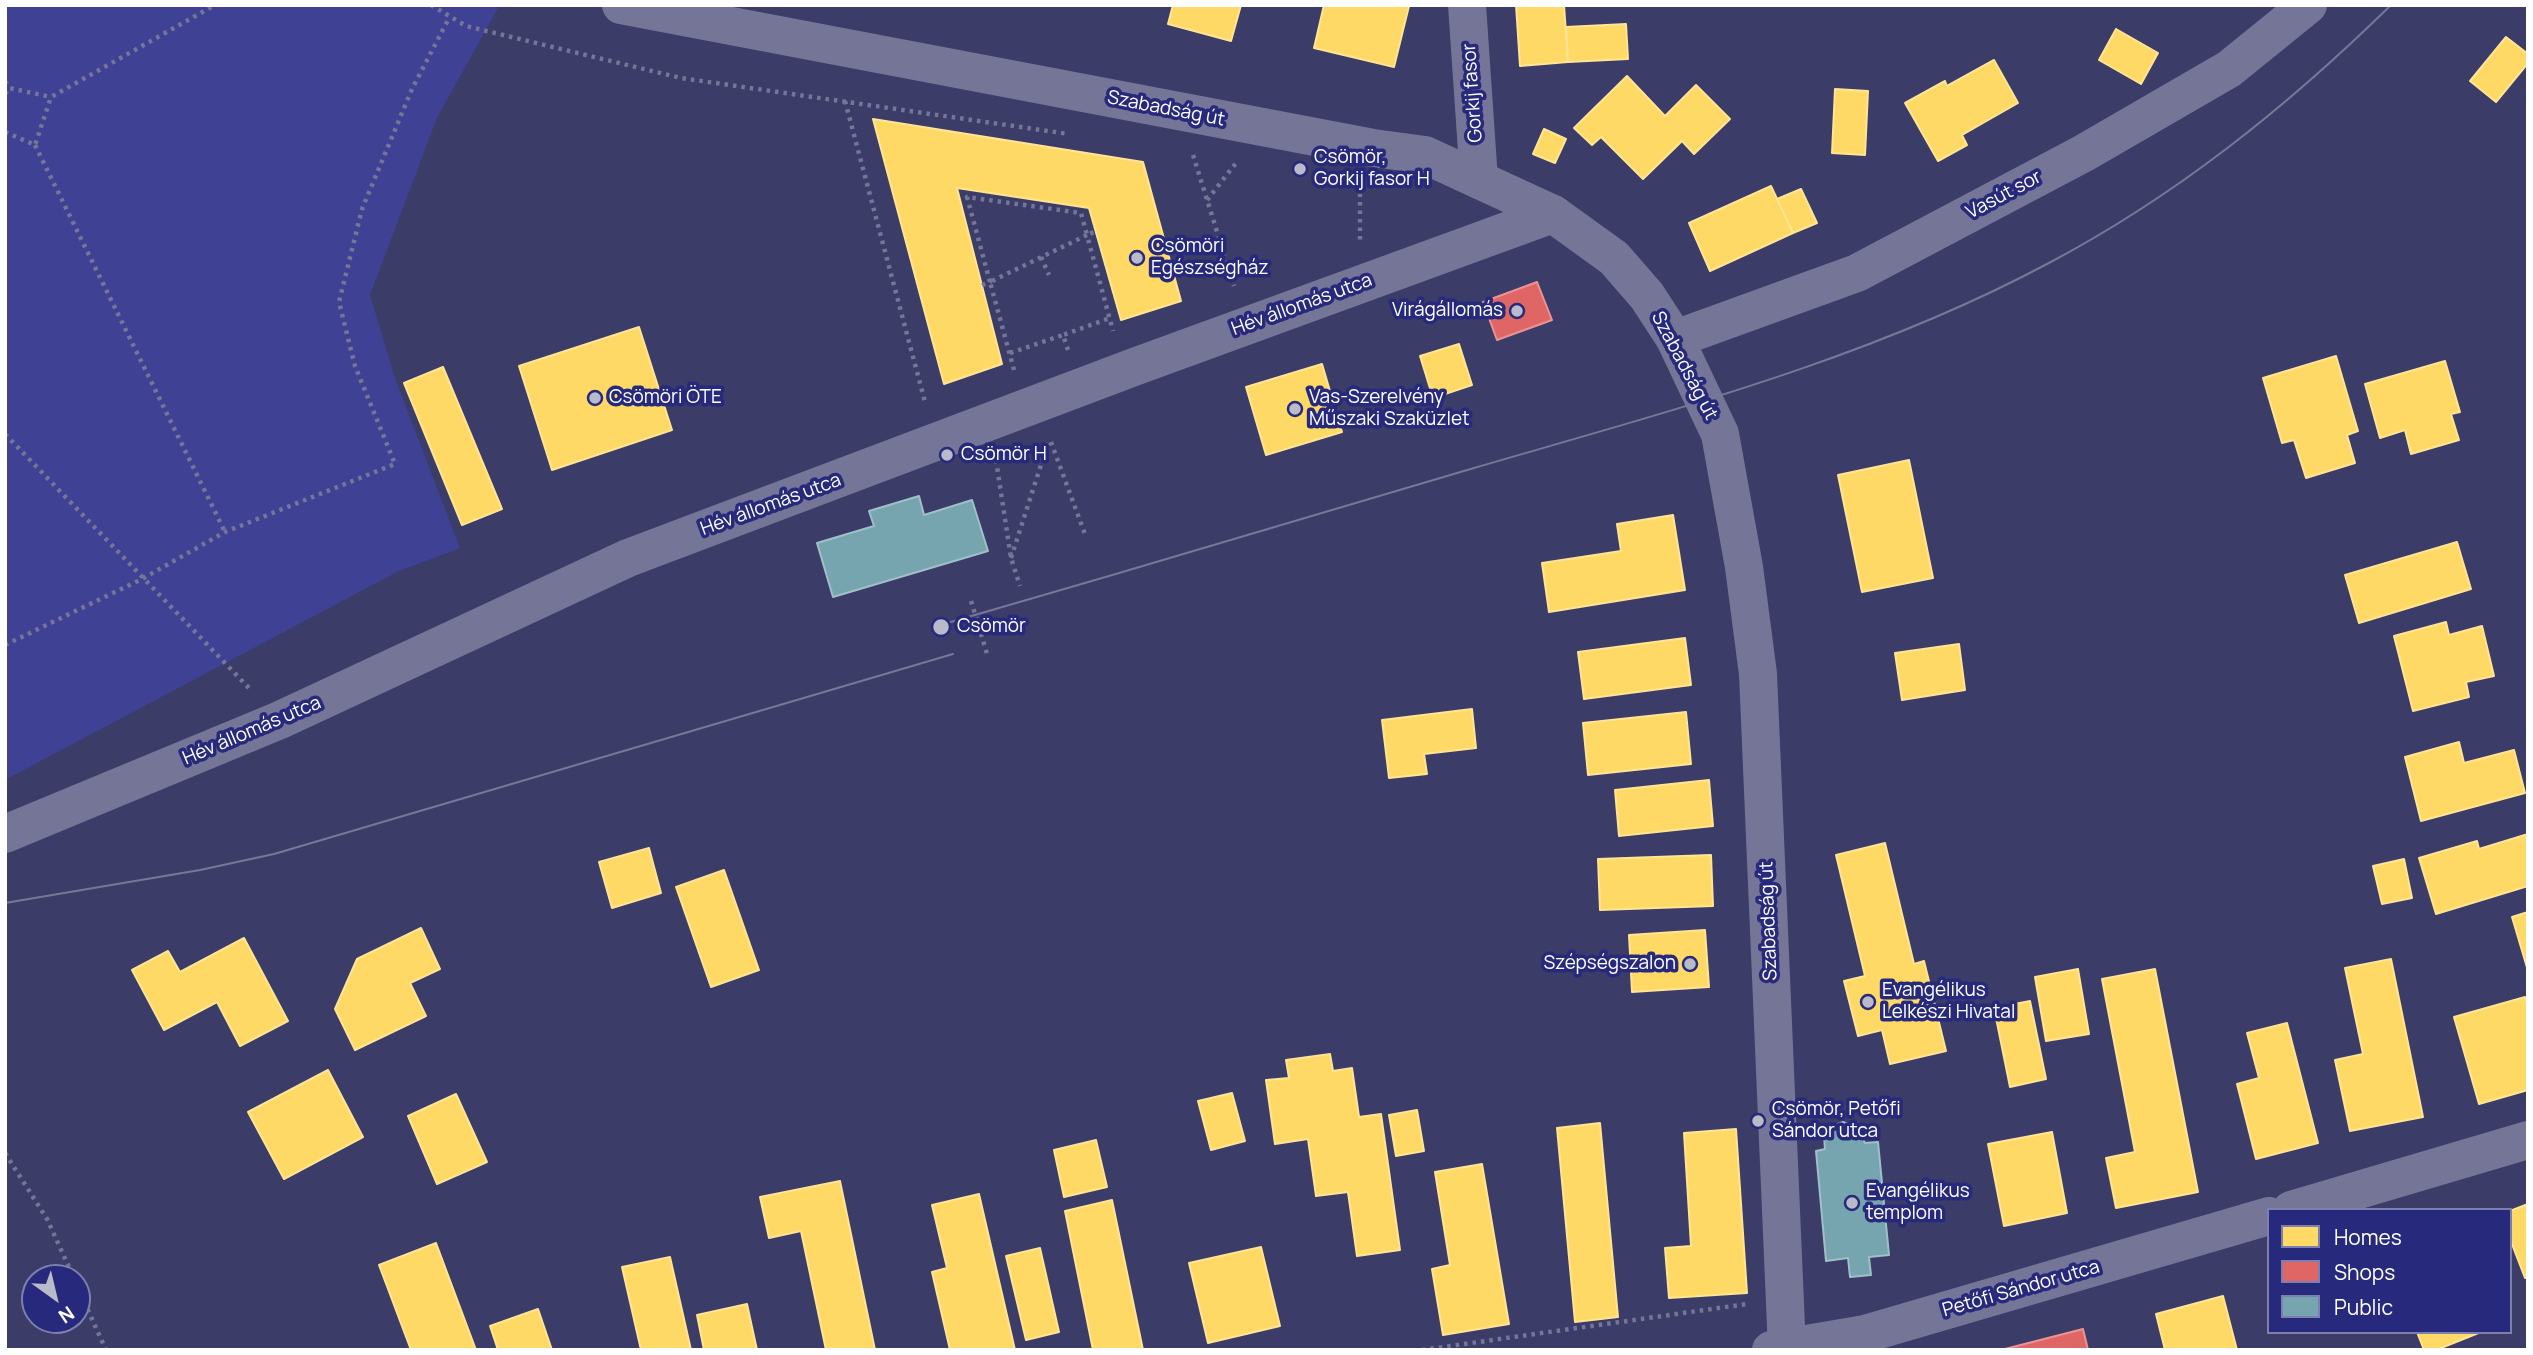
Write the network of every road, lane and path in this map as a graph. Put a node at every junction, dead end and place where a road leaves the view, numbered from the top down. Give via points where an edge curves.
1 (215, 5) edge
2 (431, 5) edge
3 (621, 5) edge
4 (1467, 5) edge
5 (2308, 5) edge
6 (449, 18) junction
7 (5, 81) edge
8 (9, 88) junction
9 (5, 94) edge
10 (51, 97) junction
11 (845, 101) junction
12 (5, 132) edge
13 (1073, 135) dead end
14 (35, 145) junction
15 (1180, 151) dead end
16 (1239, 160) dead end
17 (1360, 180) dead end
18 (1479, 180) junction
19 (1207, 200) junction
20 (1553, 214) junction
21 (1096, 231) dead end
22 (1087, 235) junction
23 (1360, 240) dead end
24 (1041, 257) junction
25 (1049, 275) dead end
26 (990, 282) junction
27 (982, 285) dead end
28 (1234, 286) dead end
29 (1110, 318) junction
30 (1113, 332) dead end
31 (1063, 335) junction
32 (1675, 339) junction
33 (1068, 350) dead end
34 (1010, 353) junction
35 (1014, 370) dead end
36 (5, 434) edge
37 (936, 443) junction
38 (996, 455) dead end
39 (225, 532) junction
40 (1086, 537) dead end
41 (1011, 558) junction
42 (142, 579) junction
43 (1020, 586) dead end
44 (971, 601) dead end
45 (5, 645) edge
46 (988, 657) dead end
47 (280, 720) junction
48 (5, 834) edge
49 (2528, 1140) edge
50 (5, 1153) edge
51 (2298, 1208) edge
52 (2267, 1217) edge
53 (68, 1264) edge
54 (1751, 1303) dead end
55 (91, 1317) edge
56 (1782, 1349) edge
57 (106, 1350) edge
58 (1422, 1350) edge

1 - 10 path
2 - 6 path
3 - 18 street, Szabadság út via 1425,155
4 - 18 street, Gorkij fasor
5 - 32 street, Vasút sor via 2229,69 2084,153 1857,273
6 - 11 path via 681,78
6 - 39 path via 412,89 362,209 339,302 355,366 395,464
7 - 8 path
8 - 9 path
8 - 10 path
10 - 14 path
11 - 13 path
11 - 37 path
12 - 14 path
14 - 39 path
15 - 19 path via 1193,153
16 - 19 path
17 - 23 path
18 - 20 street, Szabadság út
19 - 28 path
20 - 32 street, Szabadság út via 1615,258
20 - 37 street, Hév állomás utca
21 - 22 path
22 - 24 path
22 - 26 path via 1081,214 967,197
22 - 29 path
24 - 25 path
24 - 26 path
26 - 27 path
26 - 34 path
29 - 30 path
29 - 31 path
31 - 33 path
31 - 34 path
32 - 56 street, Szabadság út via 1720,434 1758,674
34 - 35 path
36 - 42 path
37 - 47 street, Hév állomás utca via 628,558
38 - 41 path
39 - 42 path
40 - 41 path via 1049,438
41 - 43 path
42 - 45 path
42 - 47 path
44 - 46 path
47 - 48 street, Hév állomás utca
49 - 51 street
50 - 53 path via 47,1219
52 - 56 street, Petőfi Sándor utca via 1865,1334
54 - 58 path
55 - 57 path

